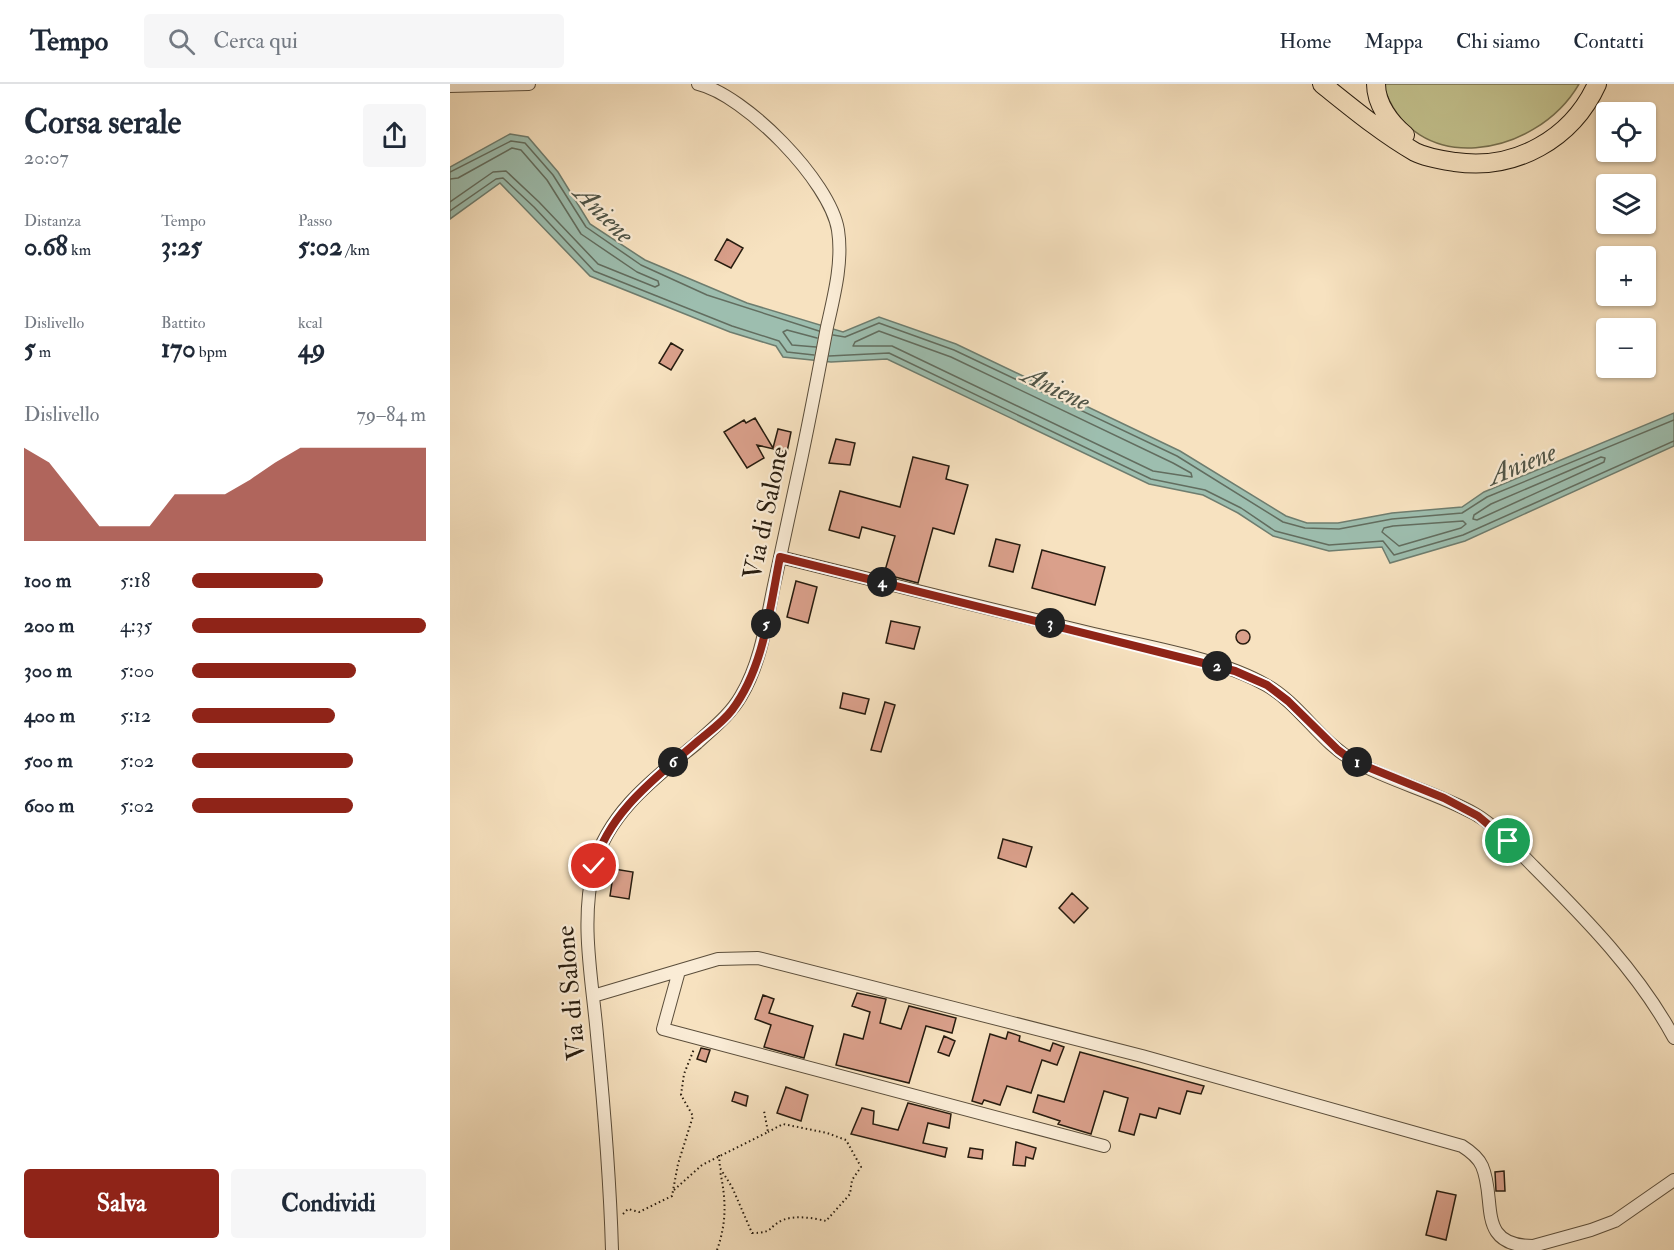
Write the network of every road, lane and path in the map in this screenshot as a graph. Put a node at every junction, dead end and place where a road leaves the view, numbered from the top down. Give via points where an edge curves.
1 (529, 84) edge
2 (698, 84) edge
3 (1322, 84) edge
4 (1376, 84) edge
5 (1585, 84) edge
6 (1597, 84) edge
7 (450, 86) edge
8 (1418, 148) junction
9 (780, 557) junction
10 (678, 971) junction
11 (593, 996) junction
12 (699, 1038) junction
13 (1674, 1038) edge
14 (764, 1111) dead end
15 (768, 1132) junction
16 (1104, 1146) dead end
17 (719, 1155) junction
18 (720, 1168) junction
19 (1674, 1180) edge
20 (674, 1190) junction
21 (612, 1224) junction
22 (612, 1250) edge
23 (717, 1250) edge

1 - 7 street
2 - 9 street, Via di Salone via 721,93 749,112 796,157 819,185 838,227 835,290
3 - 8 highway via 1362,116
4 - 8 highway via 1380,103 1396,128
5 - 8 highway via 1564,115 1537,138 1519,147 1501,153 1462,155
6 - 8 highway via 1572,122 1526,155 1465,164
9 - 11 street, Via di Salone via 758,655 738,702 721,722 632,800 599,848 587,905
9 - 13 street via 1157,649 1235,671 1267,685 1353,761 1444,798 1478,816 1508,841 1636,978
10 - 11 street
10 - 12 street via 663,1029
10 - 19 street via 729,957 778,962 1142,1056 1454,1143 1469,1150 1481,1164 1491,1222 1500,1237 1517,1244 1533,1246 1603,1226
11 - 21 street, Via di Salone
12 - 16 street
12 - 20 path via 681,1095 693,1116
14 - 15 path
15 - 17 path
15 - 18 path via 783,1124 846,1140 861,1167 852,1180 850,1194 826,1221 812,1217 782,1220 767,1233 753,1233
17 - 18 path
17 - 20 path
18 - 23 path via 726,1199 725,1226
20 - 21 path via 672,1196 639,1212 628,1209
21 - 22 street, Via di Salone

